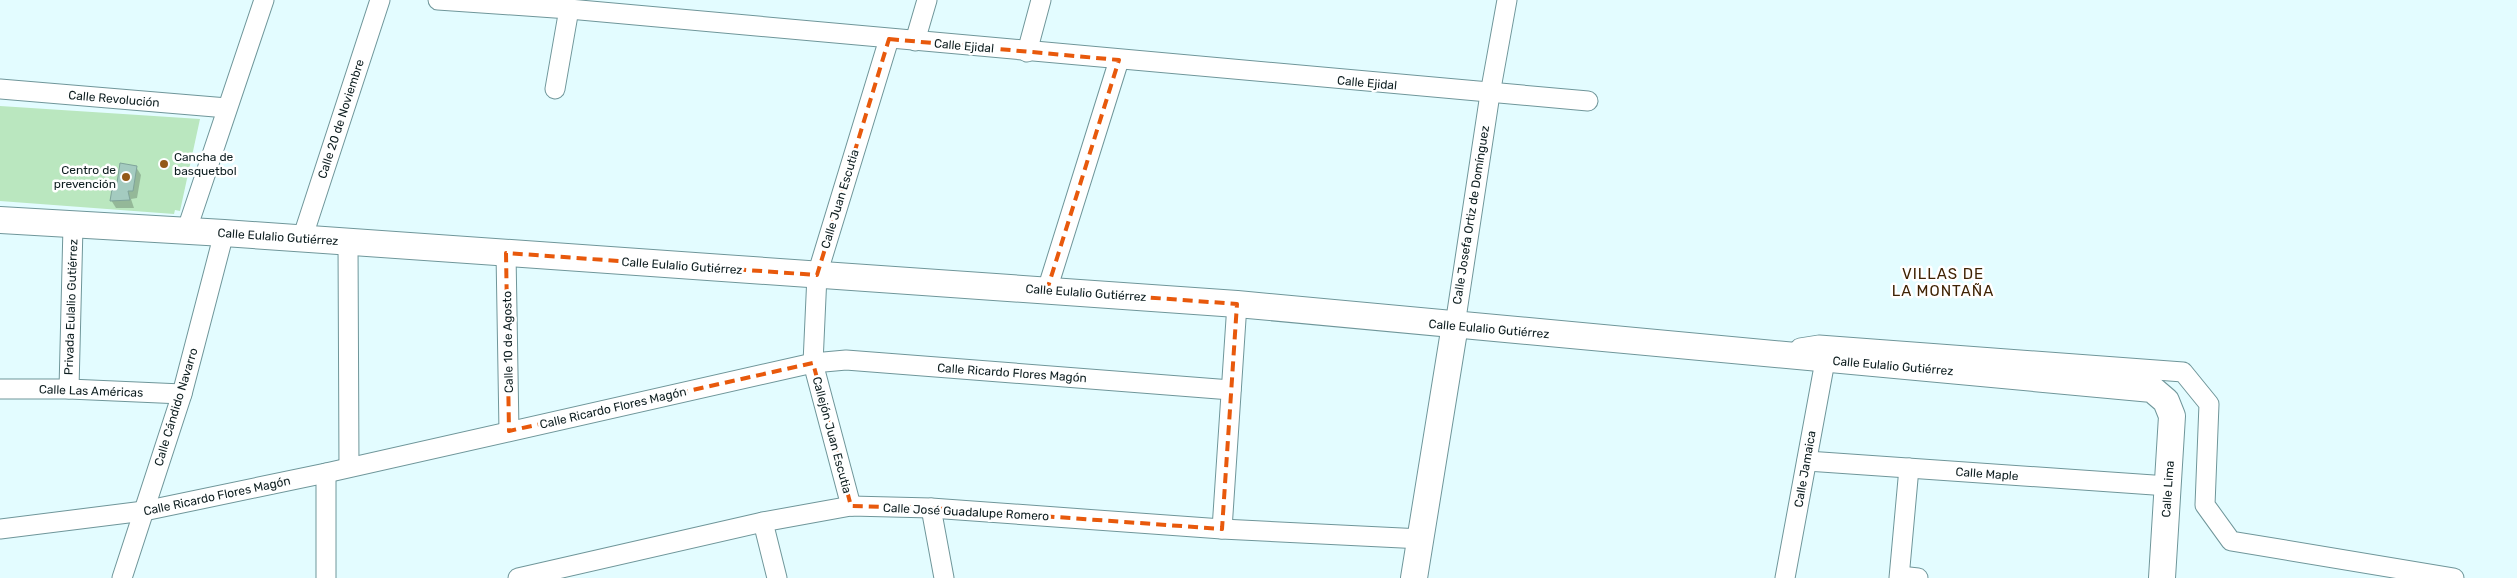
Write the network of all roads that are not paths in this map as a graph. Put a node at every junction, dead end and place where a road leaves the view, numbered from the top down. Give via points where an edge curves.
1 (264, 0) edge
2 (380, 0) edge
3 (438, 0) edge
4 (928, 0) edge
5 (1041, 0) edge
6 (1507, 0) edge
7 (569, 9) junction
8 (889, 39) junction
9 (915, 41) junction
10 (1027, 52) junction
11 (1119, 60) junction
12 (0, 89) edge
13 (555, 89) dead end
14 (1490, 94) junction
15 (1588, 101) dead end
16 (227, 108) junction
17 (0, 220) edge
18 (74, 226) junction
19 (186, 232) junction
20 (224, 233) junction
21 (302, 239) junction
22 (348, 242) junction
23 (506, 254) junction
24 (817, 275) junction
25 (1047, 290) junction
26 (1237, 304) junction
27 (1455, 325) junction
28 (1756, 354) junction
29 (1825, 360) junction
30 (812, 363) junction
31 (0, 389) edge
32 (69, 389) junction
33 (1231, 390) junction
34 (182, 394) junction
35 (2166, 401) joint
36 (509, 431) junction
37 (1807, 461) junction
38 (349, 467) junction
39 (1909, 468) junction
40 (326, 473) junction
41 (2168, 486) junction
42 (851, 506) junction
43 (931, 508) junction
44 (144, 511) junction
45 (763, 522) junction
46 (0, 529) edge
47 (1222, 529) junction
48 (1422, 539) junction
49 (122, 578) edge
50 (326, 578) edge
51 (518, 578) edge
52 (776, 578) edge
53 (944, 578) edge
54 (1414, 578) edge
55 (1785, 578) edge
56 (1906, 578) edge
57 (2162, 578) edge
58 (2454, 578) edge

1 - 16 street
2 - 21 street, Calle 20 de Noviembre
3 - 7 street, Calle Ejidal
4 - 9 street
5 - 10 street
6 - 14 street, Calle Josefa Ortiz de Domínguez
7 - 8 street, Calle Ejidal
7 - 13 street
8 - 9 street, Calle Ejidal
8 - 24 street, Calle Juan Escutia
9 - 10 street, Calle Ejidal
10 - 11 street, Calle Ejidal
11 - 14 street, Calle Ejidal
11 - 25 street
12 - 16 street, Calle Revolución
14 - 15 street, Calle Ejidal
14 - 27 street, Calle Josefa Ortiz de Domínguez
16 - 19 street
17 - 18 street, Calle Eulalio Gutiérrez
18 - 19 street, Calle Eulalio Gutiérrez
18 - 32 street, Privada Eulalio Gutiérrez
19 - 20 street, Calle Eulalio Gutiérrez
20 - 21 street, Calle Eulalio Gutiérrez
20 - 34 street, Calle Cándido Navarro
21 - 22 street, Calle Eulalio Gutiérrez
22 - 23 street, Calle Eulalio Gutiérrez
22 - 38 street
23 - 24 street, Calle Eulalio Gutiérrez
23 - 36 street, Calle 10 de Agosto
24 - 25 street, Calle Eulalio Gutiérrez
24 - 30 street, Calle Juan Escutia
25 - 26 street, Calle Eulalio Gutiérrez
26 - 27 street, Calle Eulalio Gutiérrez
26 - 33 street
27 - 28 street, Calle Eulalio Gutiérrez
27 - 48 street, Calle Josefa Ortiz de Domínguez
28 - 29 street, Calle Eulalio Gutiérrez
28 - 58 street via 1819,345 2183,372 2209,404 2206,505 2230,541
29 - 35 street, Calle Eulalio Gutiérrez via 2152,389
29 - 37 street, Calle Jamaica
30 - 33 street, Calle Ricardo Flores Magón via 846,360
30 - 36 street, Calle Ricardo Flores Magón
30 - 42 street, Callejón Juan Escutia
31 - 32 street, Calle Las Américas
32 - 34 street, Calle Las Américas
33 - 47 street
34 - 44 street, Calle Cándido Navarro
35 - 41 street, Calle Lima via 2172,416
36 - 38 street, Calle Ricardo Flores Magón
37 - 39 street, Calle Maple
37 - 55 street, Calle Jamaica
38 - 40 street, Calle Ricardo Flores Magón
39 - 41 street, Calle Maple
39 - 56 street
40 - 44 street, Calle Ricardo Flores Magón
40 - 50 street
41 - 57 street, Calle Lima
42 - 43 street, Calle José Guadalupe Romero
42 - 45 street, Calle José Guadalupe Romero
43 - 47 street, Calle José Guadalupe Romero
43 - 53 street
44 - 46 street, Calle Ricardo Flores Magón
44 - 49 street, Calle Cándido Navarro
45 - 51 street, Calle José Guadalupe Romero
45 - 52 street
47 - 48 street, Calle José Guadalupe Romero
48 - 54 street, Calle Josefa Ortiz de Domínguez

